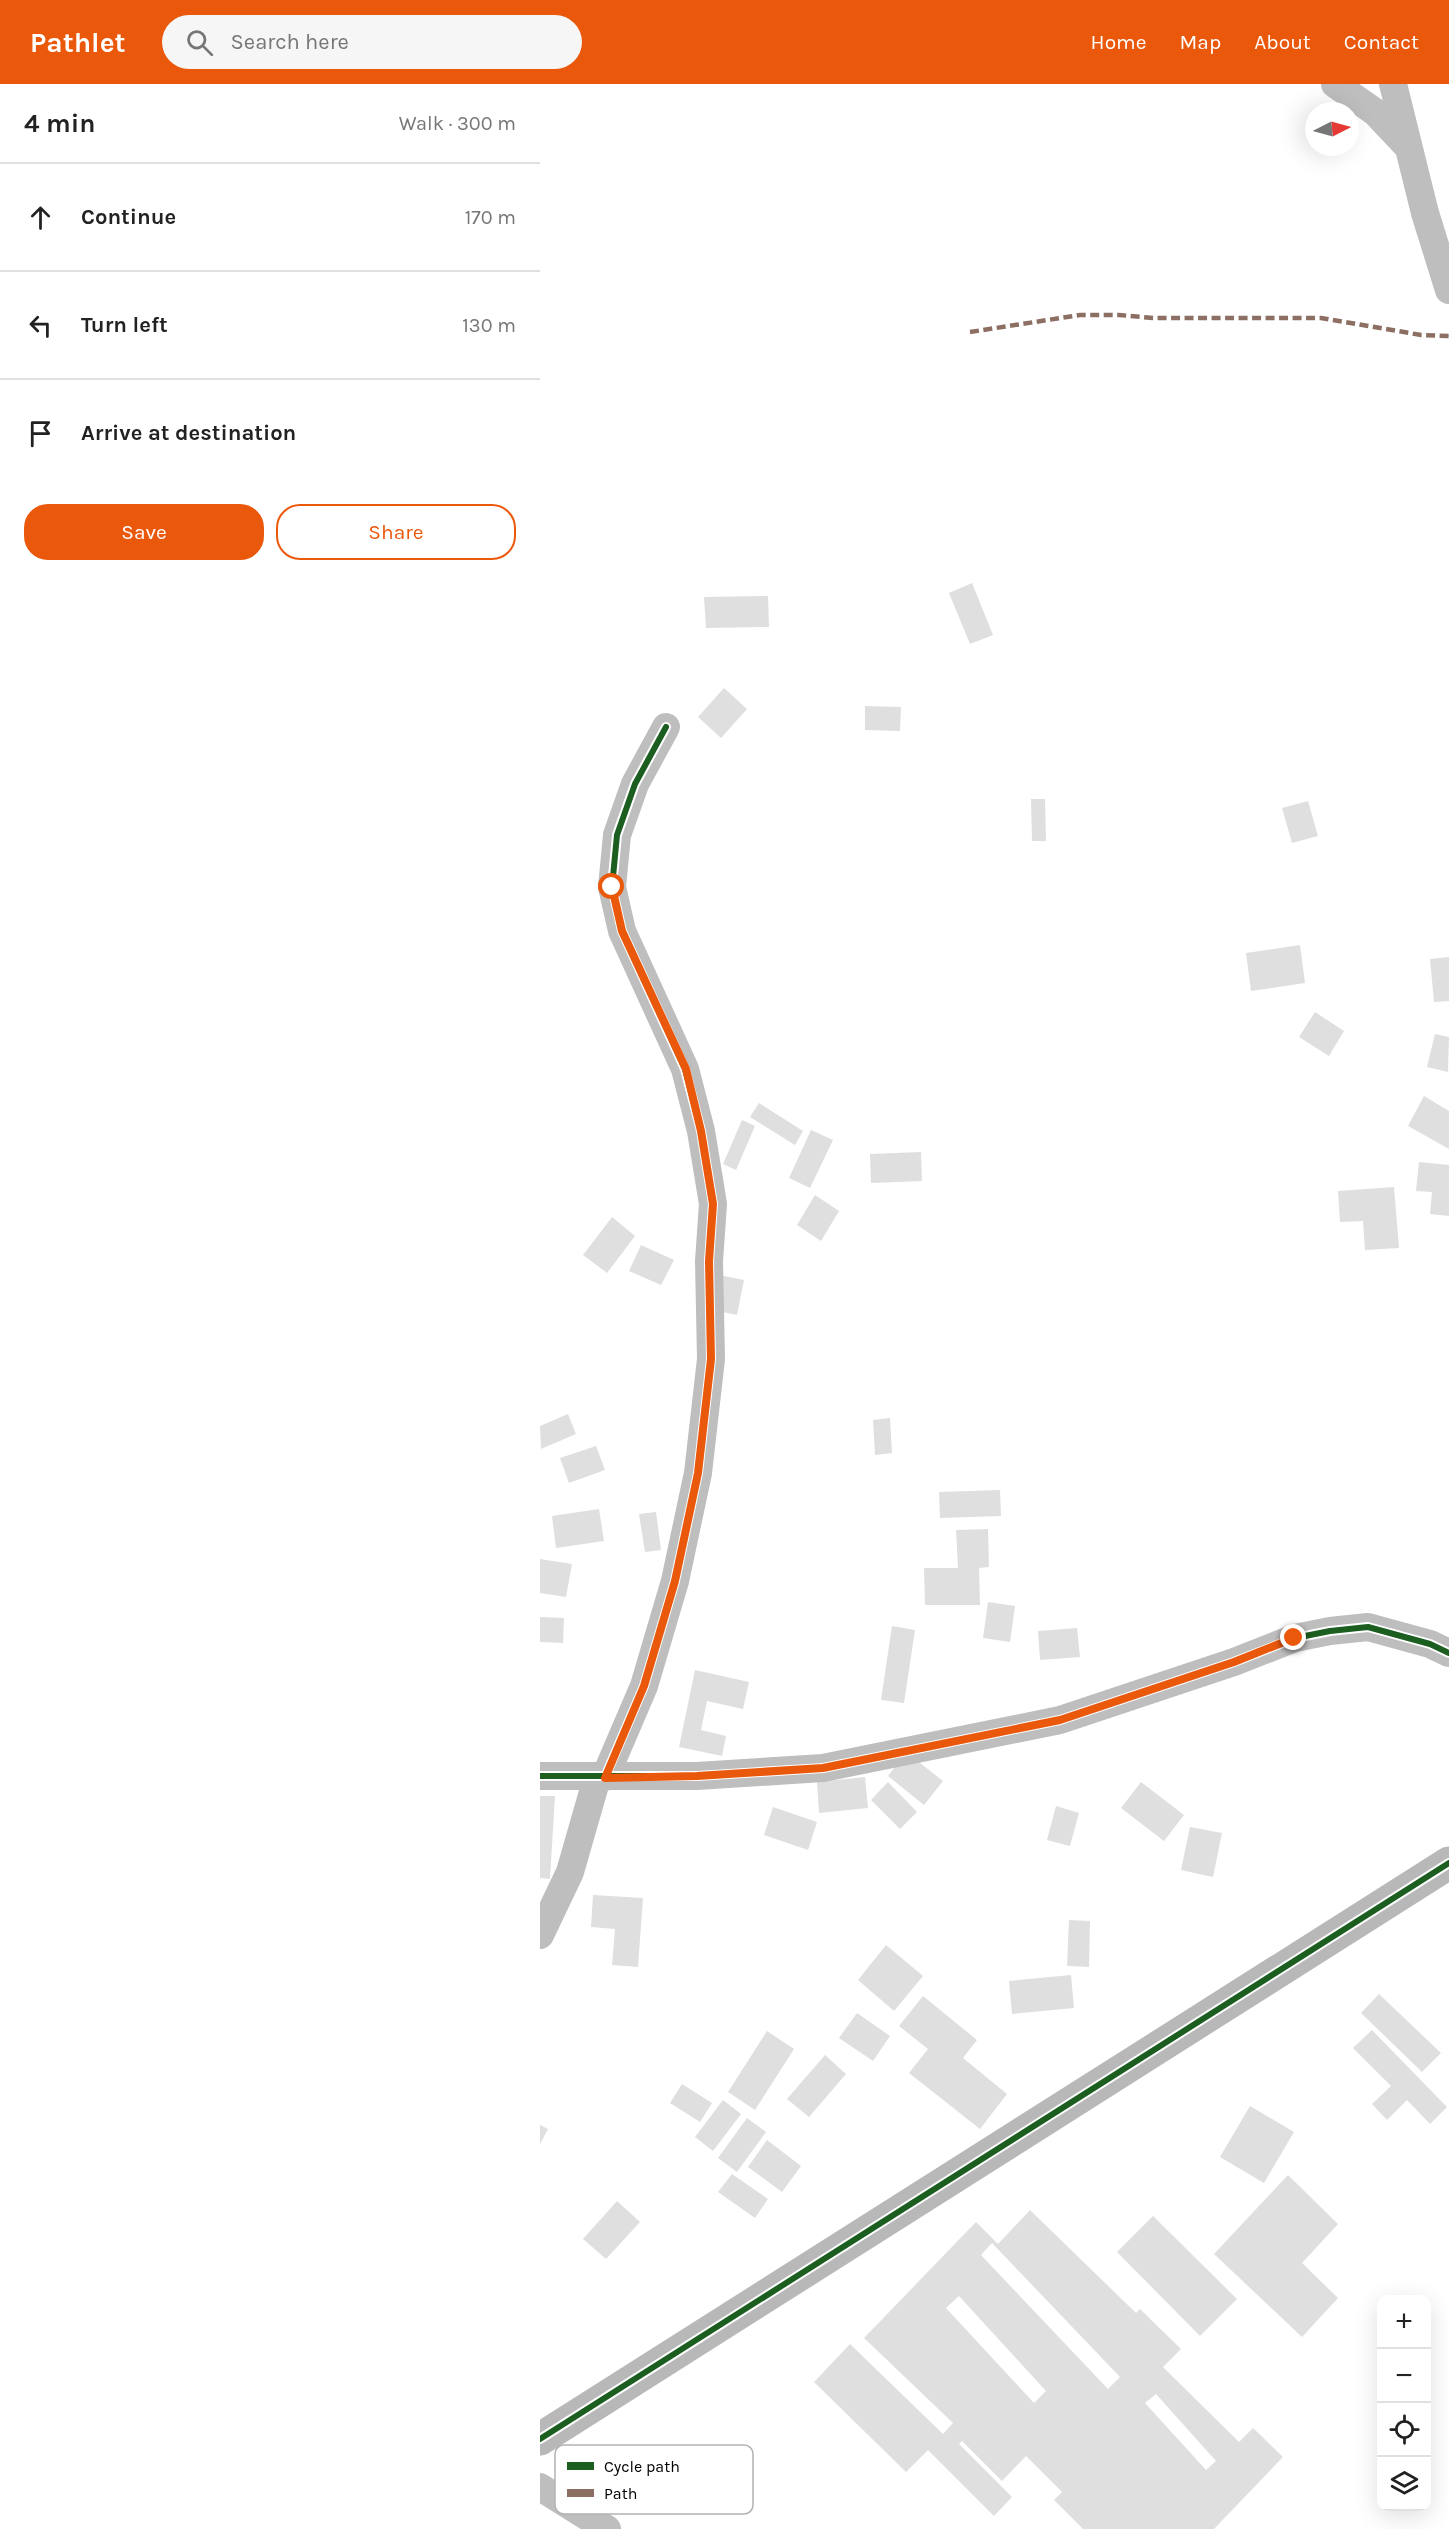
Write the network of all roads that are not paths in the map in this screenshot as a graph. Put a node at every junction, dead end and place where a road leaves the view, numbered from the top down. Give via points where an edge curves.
1 (1335, 84) edge
2 (1392, 84) edge
3 (1409, 148) junction
4 (1449, 290) edge
5 (666, 727) dead end
6 (1449, 1653) edge
7 (540, 1776) edge
8 (601, 1778) junction
9 (1449, 1863) edge
10 (540, 1935) edge
11 (540, 2439) edge
12 (540, 2487) edge
13 (555, 2496) edge
14 (583, 2514) edge
15 (607, 2529) edge

1 - 3 street via 1375,112
2 - 3 street
3 - 4 street
5 - 8 street via 635,784 617,835 612,887 622,931 686,1069 701,1131 713,1204 709,1261 711,1359 698,1473 675,1581 644,1686
6 - 8 street via 1368,1627 1330,1631 1294,1638 1060,1720 823,1768
7 - 8 street
8 - 10 street via 570,1872
9 - 11 street
12 - 13 street
14 - 15 street

